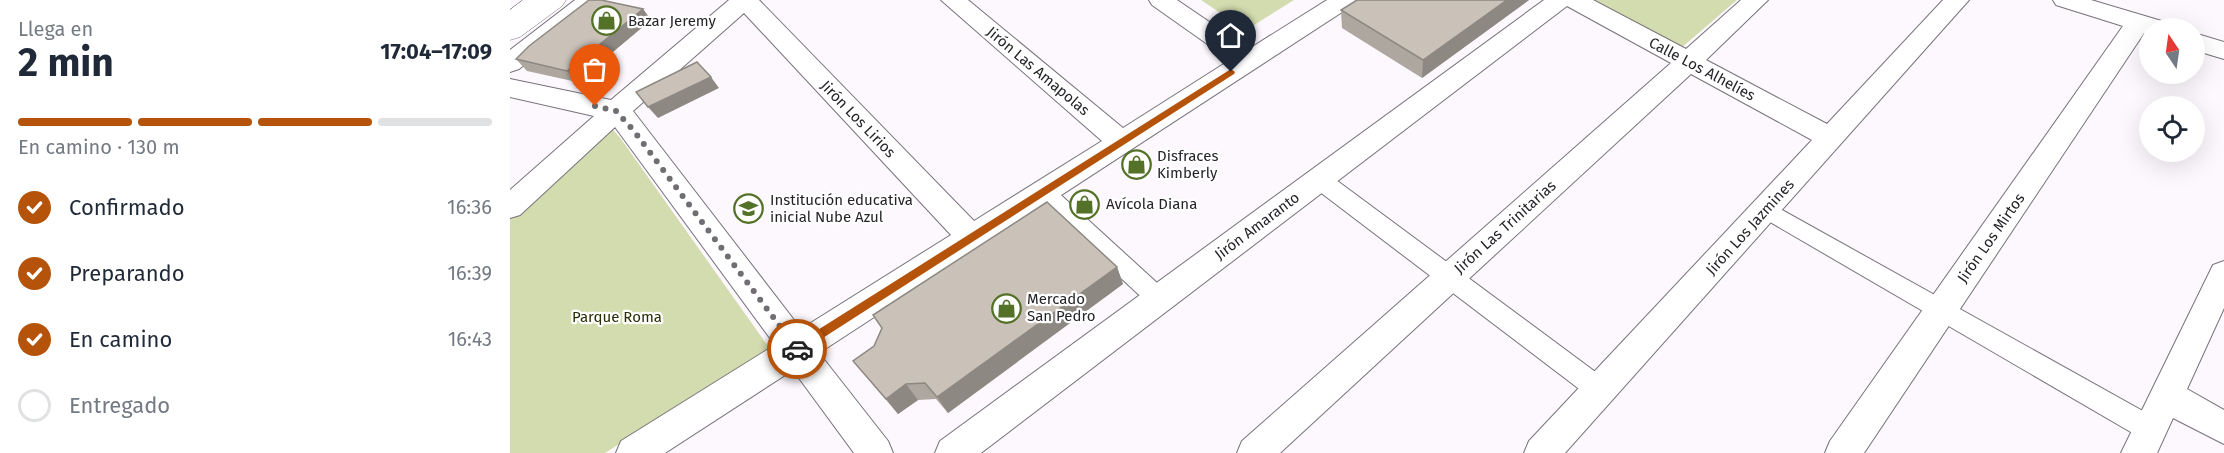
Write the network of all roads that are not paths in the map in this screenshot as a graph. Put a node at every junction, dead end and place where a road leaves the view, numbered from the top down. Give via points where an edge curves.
1 (531, 0) edge
2 (553, 0) edge
3 (591, 0) edge
4 (744, 0) edge
5 (953, 0) edge
6 (1161, 0) edge
7 (1344, 0) edge
8 (1560, 0) edge
9 (1574, 0) edge
10 (1756, 0) edge
11 (1957, 0) edge
12 (2081, 2) edge
13 (510, 16) edge
14 (2139, 23) edge
15 (510, 31) edge
16 (2139, 37) edge
17 (2205, 45) edge
18 (2224, 51) edge
19 (1249, 61) junction
20 (1688, 61) junction
21 (510, 63) edge
22 (510, 88) edge
23 (616, 111) junction
24 (1831, 138) junction
25 (1122, 142) junction
26 (1320, 180) junction
27 (1043, 192) junction
28 (510, 207) edge
29 (1766, 209) junction
30 (972, 238) junction
31 (2224, 273) edge
32 (1450, 277) junction
33 (1159, 299) junction
34 (1941, 309) junction
35 (798, 349) junction
36 (1600, 390) junction
37 (2167, 396) junction
38 (2224, 428) edge
39 (2145, 441) edge
40 (634, 453) edge
41 (875, 453) edge
42 (954, 453) edge
43 (1255, 453) edge
44 (1542, 453) edge
45 (1843, 453) edge

1 - 13 lane
2 - 15 main road
3 - 21 street
4 - 23 street
4 - 30 street, Jirón Los Lirios
5 - 25 street, Jirón Las Amapolas
6 - 19 street
7 - 19 street
8 - 26 street, Jirón Amaranto
9 - 20 street, Calle Los Alhelíes
10 - 20 street, Jirón Las Trinitarias
11 - 24 street, Jirón Los Jazmines
12 - 14 street
16 - 34 street, Jirón Los Mirtos
17 - 18 street
19 - 25 street
20 - 24 street, Calle Los Alhelíes
20 - 32 street, Jirón Las Trinitarias
22 - 23 street
23 - 28 street
23 - 35 street
24 - 29 street, Jirón Los Jazmines
25 - 27 street
26 - 32 street
26 - 33 street, Jirón Amaranto
27 - 30 street
27 - 33 street
29 - 34 street
29 - 36 street, Jirón Los Jazmines
30 - 35 street
31 - 37 street
32 - 36 street
32 - 43 street, Jirón Las Trinitarias
33 - 42 street, Jirón Amaranto
34 - 39 street
34 - 45 street, Jirón Los Mirtos
35 - 40 street
35 - 41 street
36 - 44 street, Jirón Los Jazmines
37 - 38 street
37 - 39 street

